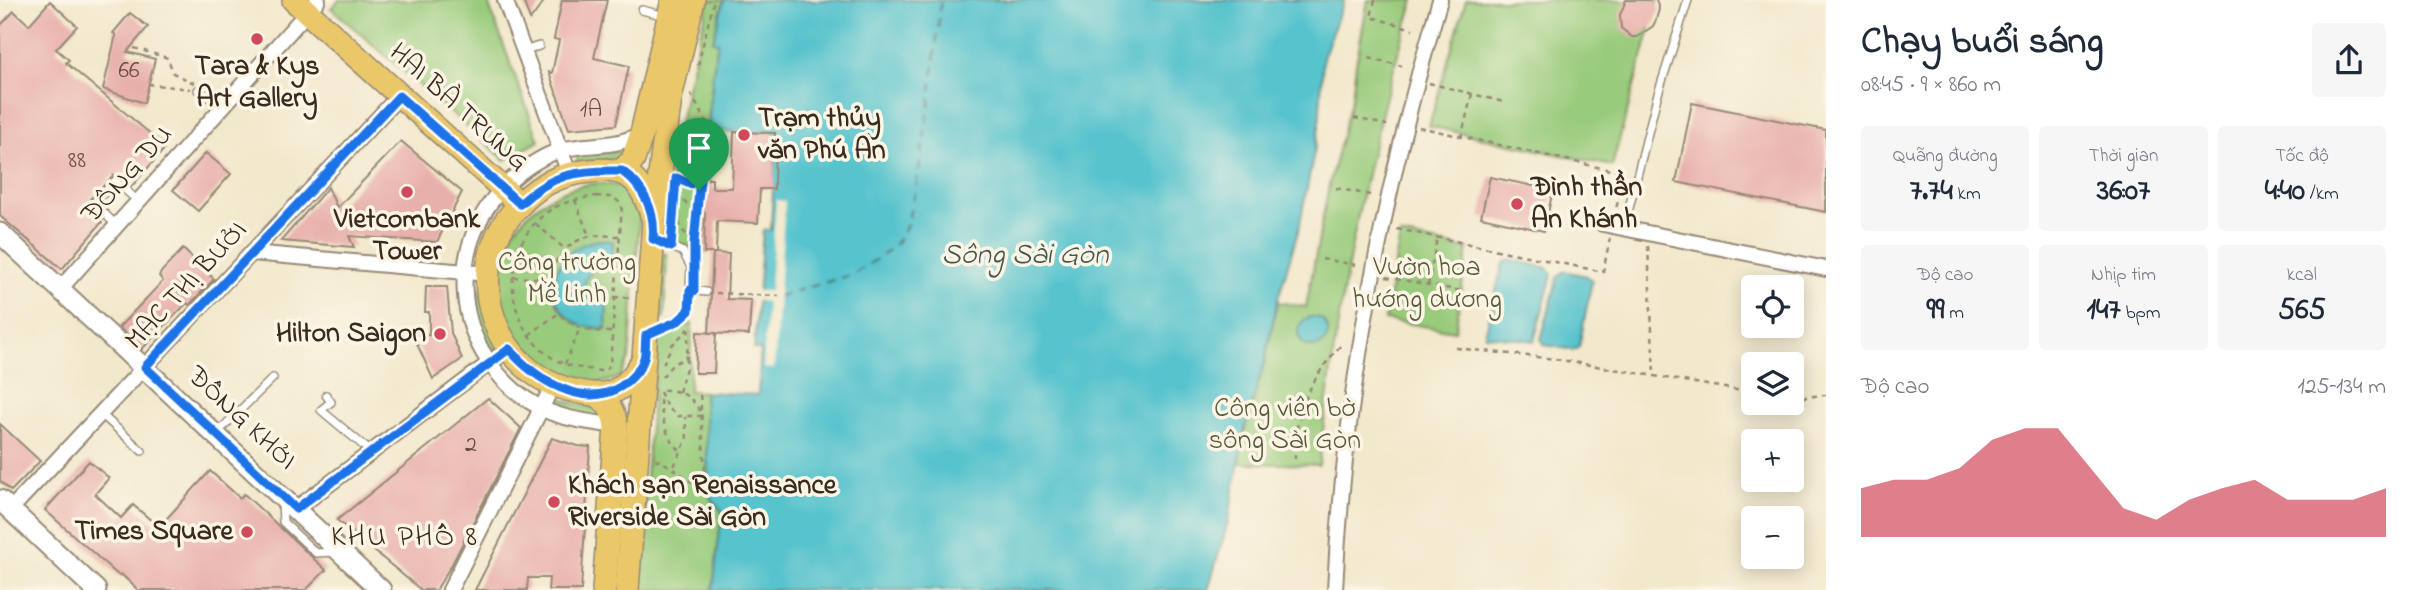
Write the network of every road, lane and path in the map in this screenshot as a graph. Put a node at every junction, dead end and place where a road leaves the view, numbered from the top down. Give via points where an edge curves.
1 (505, 0) edge
2 (714, 0) edge
3 (1375, 0) edge
4 (1440, 0) edge
5 (1688, 0) edge
6 (306, 4) edge
7 (642, 10) dead end
8 (681, 10) edge
9 (1413, 29) dead end
10 (539, 46) dead end
11 (134, 48) dead end
12 (524, 51) junction
13 (1369, 58) dead end
14 (1402, 66) dead end
15 (697, 67) dead end
16 (1429, 83) dead end
17 (148, 84) dead end
18 (199, 90) junction
19 (1472, 94) junction
20 (399, 96) junction
21 (1504, 102) dead end
22 (688, 104) dead end
23 (222, 106) junction
24 (1354, 118) dead end
25 (1405, 124) junction
26 (1387, 125) dead end
27 (642, 133) junction
28 (682, 137) dead end
29 (1461, 138) junction
30 (561, 150) junction
31 (622, 171) junction
32 (569, 173) junction
33 (667, 177) junction
34 (700, 180) junction
35 (503, 188) junction
36 (1336, 188) dead end
37 (1370, 195) dead end
38 (575, 200) junction
39 (138, 201) junction
40 (674, 201) dead end
41 (520, 204) junction
42 (698, 210) junction
43 (536, 223) junction
44 (116, 225) junction
45 (1613, 226) junction
46 (1394, 228) dead end
47 (0, 233) edge
48 (1653, 233) junction
49 (589, 236) junction
50 (619, 236) junction
51 (659, 236) junction
52 (1437, 238) junction
53 (694, 242) junction
54 (565, 249) junction
55 (252, 253) junction
56 (694, 254) dead end
57 (1322, 259) dead end
58 (1356, 265) dead end
59 (1826, 269) edge
60 (464, 272) junction
61 (488, 274) junction
62 (513, 276) junction
63 (1384, 276) dead end
64 (550, 279) junction
65 (1428, 285) junction
66 (60, 289) junction
67 (690, 290) junction
68 (1462, 291) dead end
69 (706, 292) joint
70 (779, 296) dead end
71 (614, 297) junction
72 (634, 299) dead end
73 (560, 312) junction
74 (580, 328) junction
75 (611, 332) junction
76 (529, 335) junction
77 (646, 335) junction
78 (1343, 343) dead end
79 (1456, 348) dead end
80 (509, 349) junction
81 (688, 356) junction
82 (653, 361) junction
83 (565, 363) junction
84 (489, 365) junction
85 (145, 367) junction
86 (1654, 374) junction
87 (662, 377) dead end
88 (273, 378) dead end
89 (553, 385) junction
90 (1741, 391) edge
91 (679, 392) junction
92 (700, 392) dead end
93 (326, 395) dead end
94 (598, 395) junction
95 (1826, 395) edge
96 (1804, 397) edge
97 (660, 400) dead end
98 (541, 408) junction
99 (101, 414) junction
100 (702, 416) junction
101 (685, 417) junction
102 (616, 426) junction
103 (217, 434) junction
104 (142, 452) dead end
105 (682, 452) junction
106 (372, 453) junction
107 (655, 459) dead end
108 (1296, 459) dead end
109 (673, 467) junction
110 (289, 503) junction
111 (5, 505) edge
112 (96, 590) edge
113 (381, 590) edge
114 (450, 590) edge
115 (604, 590) edge
116 (627, 590) edge
117 (1335, 590) edge

1 - 12 street
2 - 15 path
3 - 9 path via 1371,17
4 - 25 street
5 - 45 lane
6 - 20 main road, HAI BÀ TRƯNG
6 - 23 street, ĐÔNG DU
7 - 8 lane
8 - 27 main road
8 - 33 main road via 670,98
10 - 12 lane
11 - 18 path via 168,58 173,73 191,80
12 - 30 street
13 - 14 path
16 - 19 path
17 - 18 path
18 - 23 lane
19 - 21 path
19 - 29 path
20 - 35 main road, HAI BÀ TRƯNG
20 - 55 street, MẠC THỊ BƯỞI
22 - 28 path via 690,93 706,121 680,146
23 - 39 street, ĐÔNG DU
24 - 26 path
25 - 29 path
25 - 117 street via 1363,322
27 - 30 street via 621,143
27 - 31 main road via 633,160
29 - 45 path via 1624,173
30 - 32 street
30 - 35 street via 528,167
31 - 32 main road
31 - 51 main road via 642,190
32 - 41 main road
33 - 34 lane via 690,184
33 - 34 path via 700,158
33 - 51 main road
34 - 42 path
35 - 41 main road, HAI BÀ TRƯNG
35 - 60 street via 480,220
36 - 37 path
38 - 43 path via 561,204
38 - 49 path
38 - 50 path via 618,200
39 - 44 street, ĐÔNG DU
39 - 44 lane via 115,181 94,203
40 - 42 path via 675,191
41 - 61 main road via 498,236
42 - 53 path
43 - 54 path
43 - 62 path via 517,254
44 - 66 street, ĐÔNG DU
45 - 48 street
45 - 52 path via 1603,272
46 - 52 path
47 - 66 street, ÐỒNG KHỞI
48 - 59 street
48 - 86 path via 1648,244
49 - 50 path
49 - 54 path
50 - 71 path
51 - 53 path via 673,211
51 - 67 lane via 682,252 691,267
51 - 77 main road
52 - 65 path
53 - 56 path
54 - 64 path
55 - 60 street
55 - 85 street, MẠC THỊ BƯỞI
57 - 58 path
60 - 61 street
60 - 84 street via 467,314
61 - 80 main road via 490,309
62 - 64 path
62 - 76 path via 516,312
63 - 65 path
64 - 73 path via 551,296
65 - 68 path
66 - 85 street, ÐỒNG KHỞI
67 - 69 lane
67 - 77 lane via 689,311
69 - 70 path
71 - 72 path
71 - 75 path
73 - 74 path
73 - 76 path
74 - 75 path
74 - 83 path
75 - 83 path via 607,369
76 - 83 path
77 - 82 main road
78 - 108 path via 1302,404
79 - 86 path
80 - 84 street
80 - 89 main road
81 - 82 path via 689,326
81 - 87 path
81 - 91 path
82 - 94 main road via 627,383
82 - 116 main road
84 - 98 street
84 - 106 street
85 - 99 street, MẠC THỊ BƯỞI
85 - 103 street, ÐỒNG KHỞI
86 - 90 path
88 - 103 lane
89 - 94 main road
89 - 98 street
91 - 100 path via 694,401
91 - 101 path via 660,391 671,412
92 - 100 path
93 - 106 lane via 331,402 321,410
94 - 102 main road via 615,415
95 - 96 path
97 - 105 path via 666,430
98 - 102 street
98 - 114 street
99 - 104 lane
99 - 111 street, MẠC THỊ BƯỞI
100 - 101 path
100 - 109 path via 706,490
101 - 105 path via 688,432
102 - 115 main road
103 - 110 street, ÐỒNG KHỞI
105 - 109 path
106 - 110 street
107 - 109 path
110 - 113 street, ÐỒNG KHỞI
111 - 112 street

